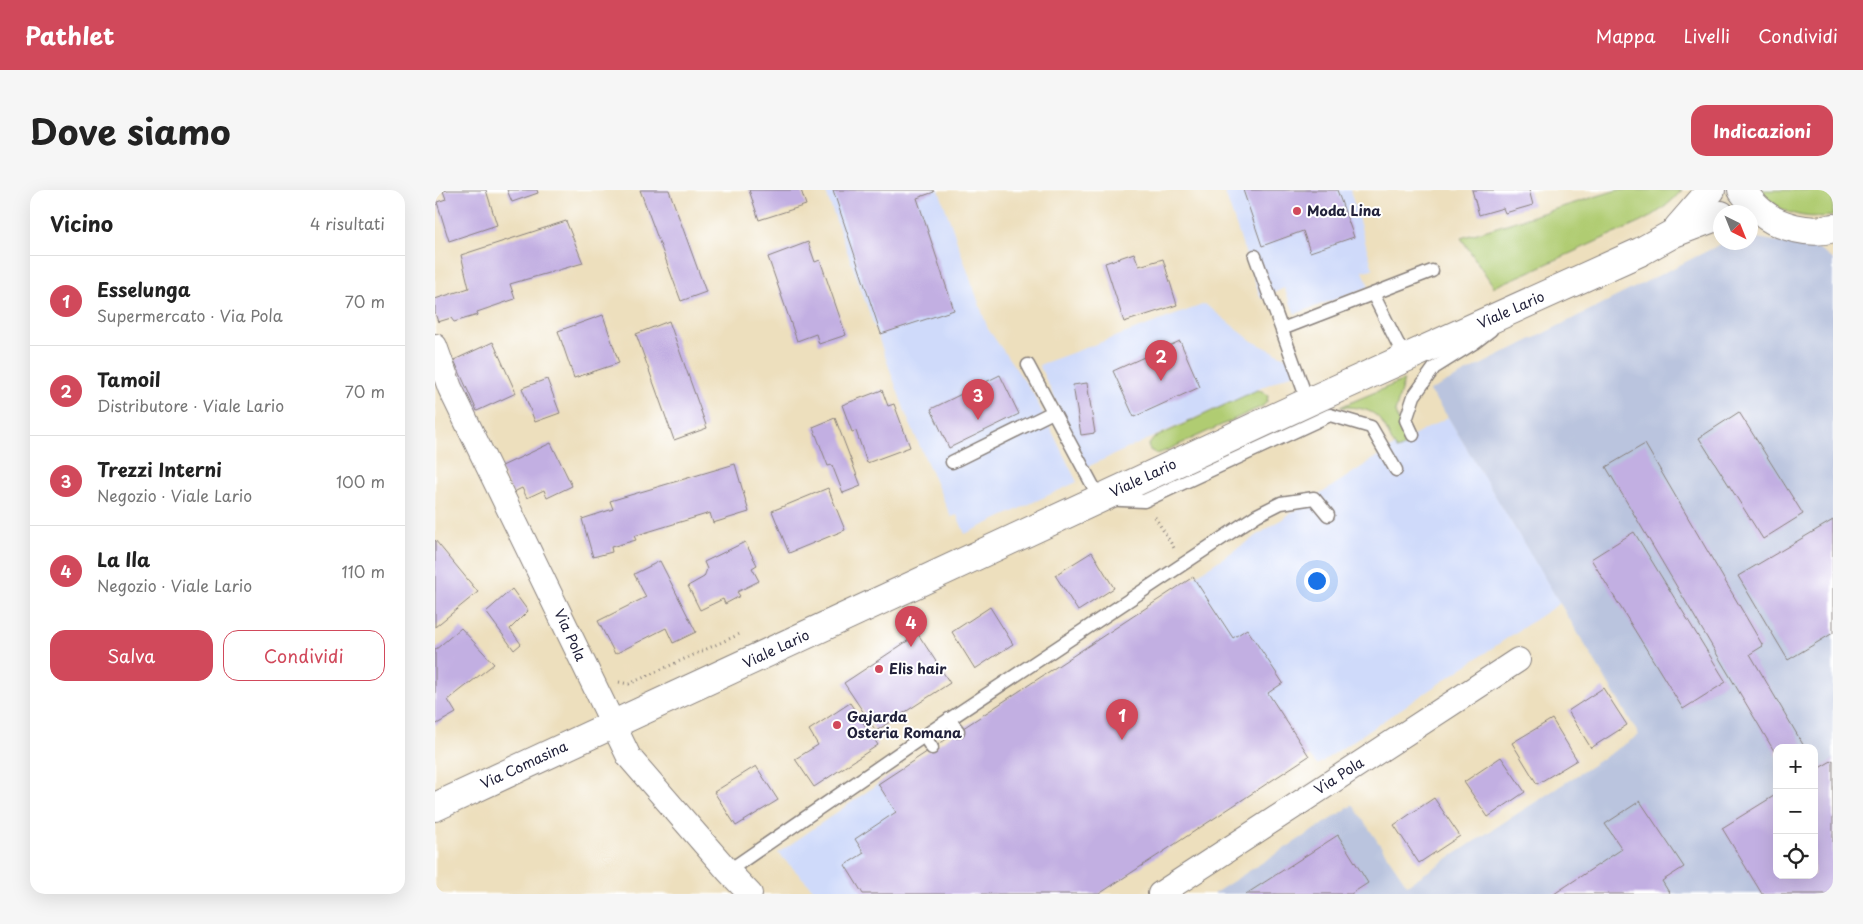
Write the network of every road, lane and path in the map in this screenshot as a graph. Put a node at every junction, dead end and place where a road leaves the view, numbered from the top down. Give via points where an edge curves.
1 (1711, 190) edge
2 (1742, 190) edge
3 (1761, 212) joint
4 (1713, 218) edge
5 (1831, 230) edge
6 (1674, 233) junction
7 (1255, 256) dead end
8 (1433, 271) dead end
9 (1373, 294) junction
10 (1523, 305) junction
11 (1282, 329) junction
12 (435, 346) edge
13 (1405, 358) junction
14 (1028, 365) dead end
15 (1308, 402) junction
16 (1053, 412) junction
17 (1413, 435) dead end
18 (952, 462) dead end
19 (1396, 470) dead end
20 (1100, 499) junction
21 (1144, 501) junction
22 (1328, 515) dead end
23 (1184, 563) junction
24 (1518, 660) dead end
25 (949, 719) junction
26 (612, 724) junction
27 (958, 731) dead end
28 (924, 736) junction
29 (932, 748) dead end
30 (435, 806) edge
31 (727, 870) junction
32 (750, 894) edge
33 (1160, 894) edge

1 - 6 main road, Viale Lario
2 - 3 main road
3 - 5 main road via 1777,222 1807,230
4 - 6 main road, Viale Lario
6 - 10 main road, Viale Lario via 1640,252
7 - 11 lane
8 - 9 lane
9 - 11 lane
9 - 13 lane
10 - 13 main road, Viale Lario
10 - 17 lane via 1474,343 1434,368 1414,396 1406,420
11 - 15 lane
12 - 26 street, Via Pola via 450,388
13 - 15 main road, Viale Lario
14 - 16 lane
15 - 20 main road, Viale Lario
16 - 18 lane
16 - 20 lane
19 - 21 lane via 1371,427 1329,415
20 - 21 lane
20 - 26 main road, Viale Lario
21 - 23 path
22 - 23 lane via 1314,498 1281,502
23 - 25 lane
24 - 33 street, Via Pola
25 - 27 lane
25 - 28 lane
26 - 30 main road, Via Comasina
26 - 31 street, Via Pola via 629,757
28 - 29 lane
28 - 31 lane
31 - 32 street, Via Pola

